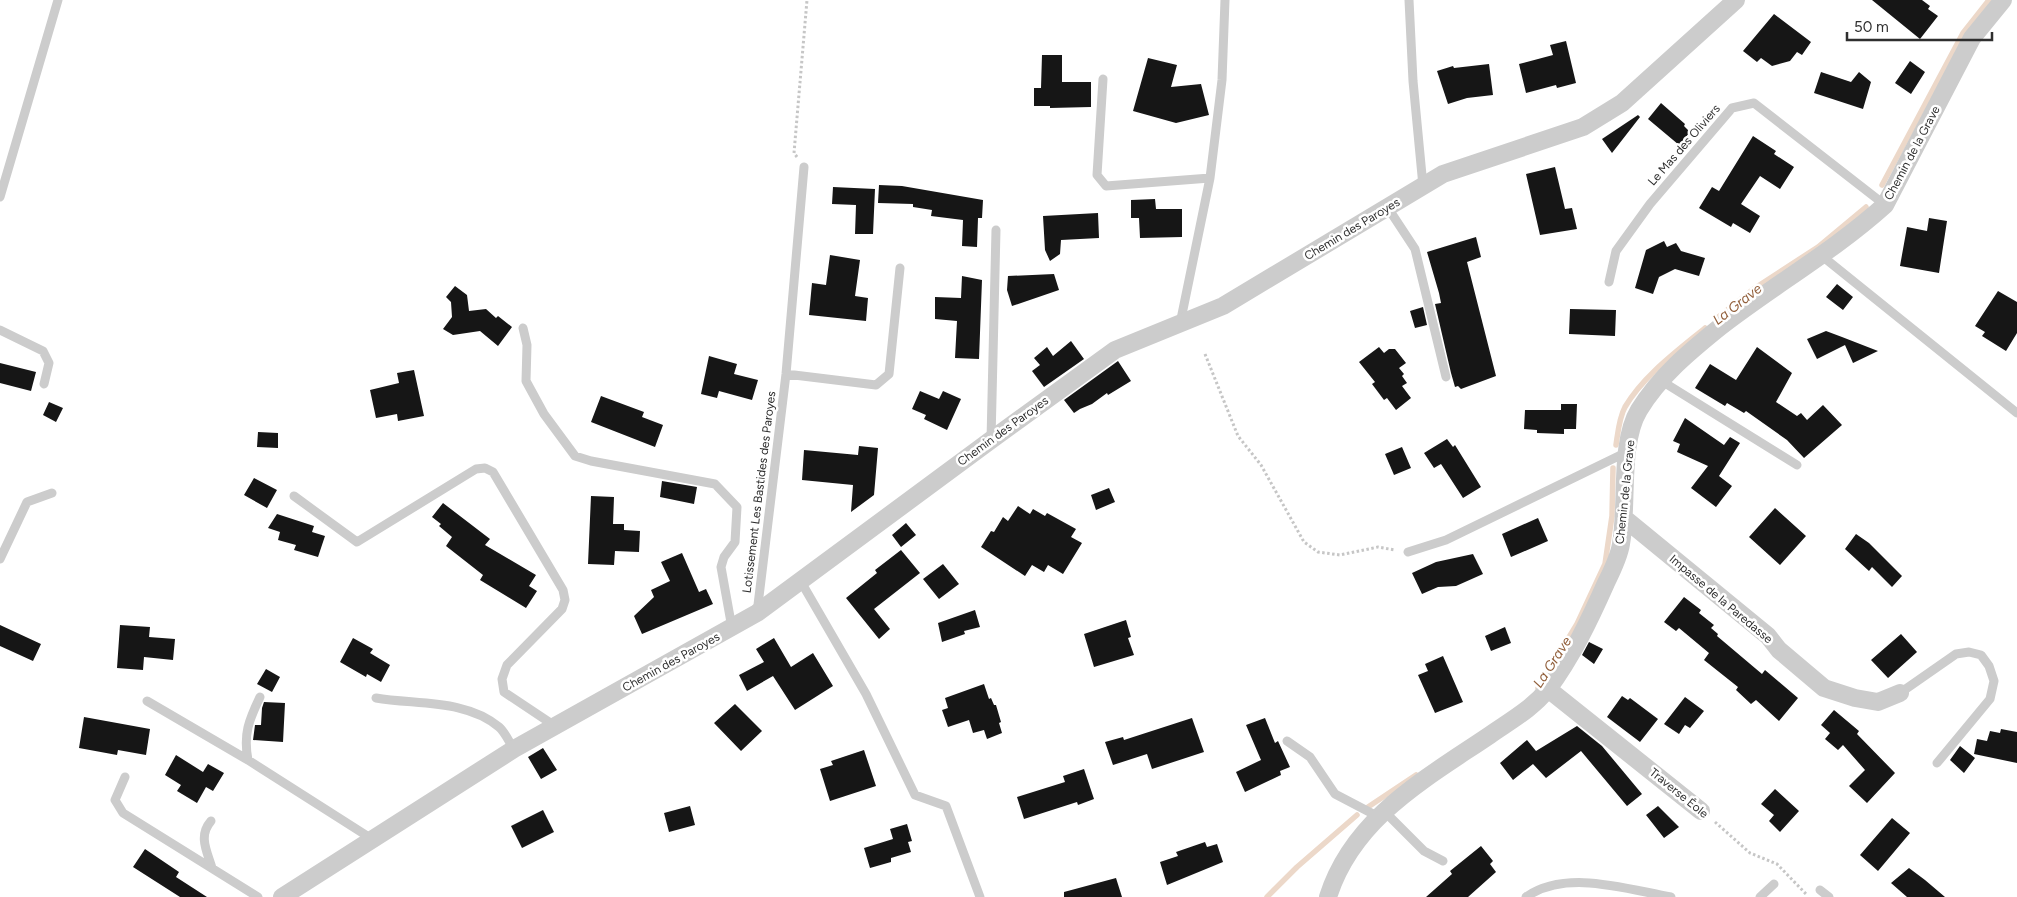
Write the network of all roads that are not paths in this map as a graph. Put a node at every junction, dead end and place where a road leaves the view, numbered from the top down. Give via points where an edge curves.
1 (58, 0) edge
2 (1225, 0) edge
3 (1409, 0) edge
4 (1736, 0) edge
5 (2003, 0) edge
6 (2009, 0) edge
7 (2017, 8) edge
8 (1103, 79) dead end
9 (804, 167) road end
10 (1210, 178) junction
11 (1423, 186) junction
12 (0, 197) edge
13 (1885, 204) junction
14 (1388, 208) junction
15 (996, 230) dead end
16 (1822, 256) junction
17 (900, 268) dead end
18 (1609, 282) dead end
19 (1180, 325) junction
20 (523, 328) dead end
21 (0, 330) edge
22 (786, 374) junction
23 (1446, 377) dead end
24 (1660, 380) junction
25 (44, 384) dead end
26 (2017, 413) edge
27 (991, 440) junction
28 (1628, 452) junction
29 (1797, 465) dead end
30 (52, 493) dead end
31 (294, 496) dead end
32 (1624, 518) junction
33 (1408, 552) road end
34 (0, 559) edge
35 (800, 580) junction
36 (757, 613) junction
37 (732, 628) junction
38 (1548, 689) junction
39 (1900, 692) joint
40 (260, 697) dead end
41 (376, 698) dead end
42 (147, 701) dead end
43 (556, 726) junction
44 (1286, 741) dead end
45 (514, 749) junction
46 (248, 760) junction
47 (1937, 763) dead end
48 (125, 776) dead end
49 (1701, 811) road end
50 (1380, 814) junction
51 (211, 821) dead end
52 (372, 839) junction
53 (1443, 861) dead end
54 (212, 868) junction
55 (1774, 884) dead end
56 (1820, 890) dead end
57 (258, 897) edge
58 (282, 897) edge
59 (980, 897) edge
60 (1328, 897) edge
61 (1526, 897) edge
62 (1670, 897) edge
63 (1760, 897) edge
64 (1829, 897) edge

1 - 12 lane
2 - 10 lane via 1222,80
3 - 11 lane
4 - 11 street, Chemin des Paroyes via 1622,102 1583,127 1443,174
5 - 13 street, Chemin de la Grave via 1972,38
6 - 7 street
8 - 10 lane via 1096,175 1106,186
9 - 22 lane, Lotissement Les Bastides des Paroyes
10 - 19 lane
11 - 14 street, Chemin des Paroyes
13 - 16 street, Chemin de la Grave
13 - 18 lane, Le Mas des Oliviers via 1754,104 1732,108 1650,204 1616,251
14 - 19 street, Chemin des Paroyes via 1223,306
14 - 23 lane via 1415,249
15 - 27 lane
16 - 24 street, Chemin de la Grave via 1758,298 1685,354
16 - 26 lane
17 - 22 lane via 889,374 876,385
19 - 27 street, Chemin des Paroyes via 1115,350
20 - 37 lane via 527,345 526,381 544,414 575,456 715,484 737,507 735,542 721,567
21 - 25 lane via 43,351 49,363
22 - 36 lane, Lotissement Les Bastides des Paroyes
24 - 28 street, Chemin de la Grave via 1638,412
24 - 29 lane
27 - 35 street, Chemin des Paroyes
28 - 32 street, Chemin de la Grave
28 - 33 lane via 1446,540
30 - 34 lane via 27,502
31 - 43 lane via 357,542 476,469 485,468 493,472 563,590 564,600 562,608 507,665 502,679 504,692
32 - 38 street, Chemin de la Grave via 1621,545 1595,608
32 - 39 street, Impasse de la Paredasse via 1768,636 1779,650 1824,688 1878,702
35 - 36 street, Chemin des Paroyes
35 - 59 lane via 866,694 915,795 946,806
36 - 37 street, Chemin des Paroyes
37 - 43 street, Chemin des Paroyes
38 - 49 street, Traverse Éole
38 - 50 street, Chemin de la Grave via 1532,706 1423,780
39 - 47 lane via 1956,654 1969,652 1981,656 1989,666 1994,681 1990,699
40 - 46 lane via 249,720 245,744
41 - 45 lane via 447,705 474,713 499,727
42 - 46 lane
43 - 45 street, Chemin des Paroyes
44 - 50 lane via 1310,757 1335,794
45 - 52 street, Chemin des Paroyes
46 - 52 lane
48 - 54 lane via 115,800 123,813
50 - 53 lane via 1424,850
50 - 60 street, Chemin de la Grave via 1339,869
51 - 54 lane via 203,838
52 - 58 street, Chemin des Paroyes
54 - 57 lane
55 - 63 lane
56 - 64 lane
61 - 62 lane via 1537,889 1585,883

